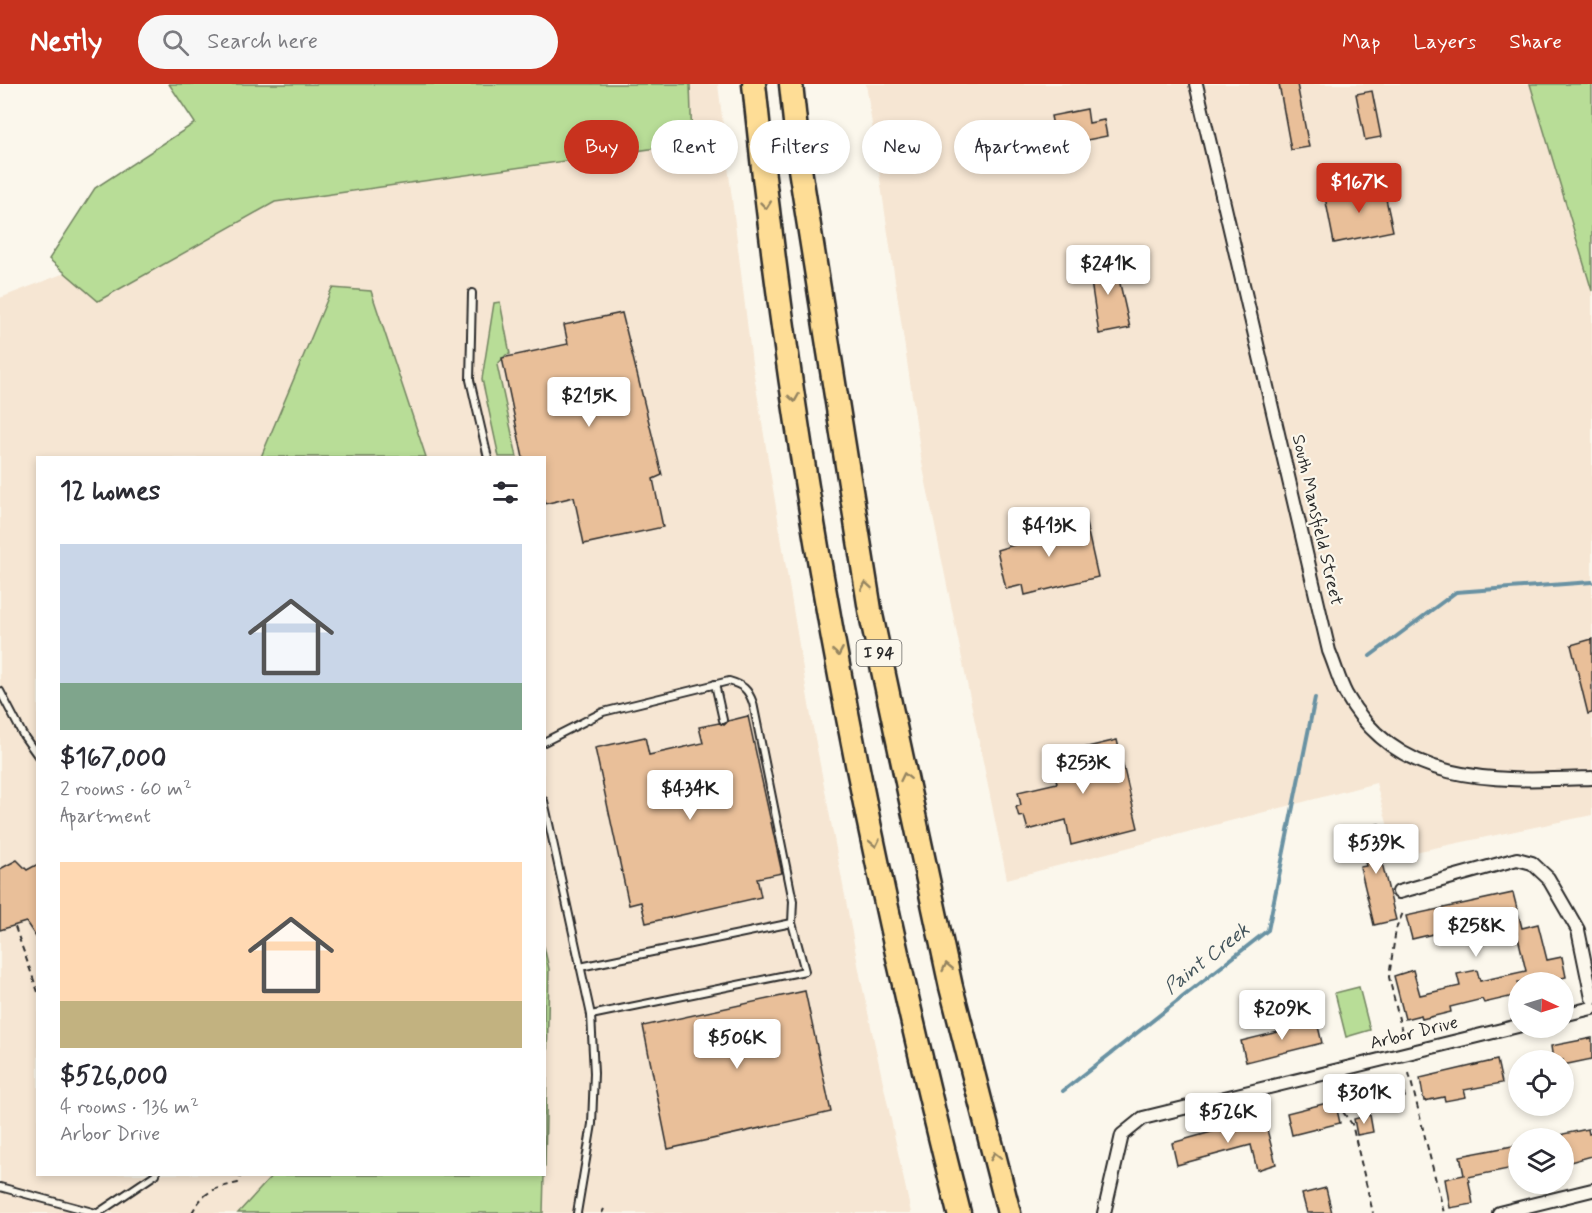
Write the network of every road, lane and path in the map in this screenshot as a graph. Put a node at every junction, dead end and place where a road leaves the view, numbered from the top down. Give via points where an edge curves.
1 (754, 84) edge
2 (791, 84) edge
3 (1196, 84) edge
4 (472, 293) dead end
5 (488, 456) edge
6 (715, 684) junction
7 (0, 691) edge
8 (723, 720) dead end
9 (546, 741) edge
10 (36, 753) edge
11 (1592, 778) edge
12 (546, 810) edge
13 (1399, 892) dead end
14 (1404, 910) dead end
15 (792, 922) junction
16 (15, 927) dead end
17 (580, 967) junction
18 (36, 986) edge
19 (1592, 999) edge
20 (1592, 1008) edge
21 (1574, 1012) edge
22 (591, 1016) junction
23 (1508, 1028) edge
24 (1402, 1032) dead end
25 (1409, 1073) dead end
26 (1343, 1112) dead end
27 (153, 1176) edge
28 (240, 1176) edge
29 (0, 1187) edge
30 (1592, 1190) edge
31 (97, 1213) edge
32 (192, 1213) edge
33 (577, 1213) edge
34 (959, 1213) edge
35 (1009, 1213) edge
36 (1104, 1213) edge
37 (1373, 1213) edge
38 (1444, 1213) edge
39 (1499, 1213) edge

1 -> 34 highway, I 94 via 770,247 860,777 906,998
35 -> 2 highway, I 94 via 951,987 870,610 800,169
3 - 11 street, South Mansfield Street via 1329,651 1347,694 1372,729 1406,756 1447,772 1477,778
4 - 5 lane via 470,380
6 - 8 lane
6 - 9 lane via 603,712
6 - 15 lane via 729,681 749,691 793,901
7 - 10 lane
12 - 17 lane
13 - 19 street via 1517,859 1532,862 1548,878 1578,930
14 - 24 path via 1396,929 1389,977
15 - 17 lane
15 - 22 lane via 805,971
16 - 18 path
17 - 22 lane
20 - 21 street
22 - 33 lane via 592,1125
23 - 36 street, Arbor Drive via 1143,1118 1122,1135
25 - 38 path
26 - 37 path via 1352,1124
27 - 31 lane
28 - 32 path via 238,1183 212,1188 200,1197
29 - 31 lane
30 - 39 street

